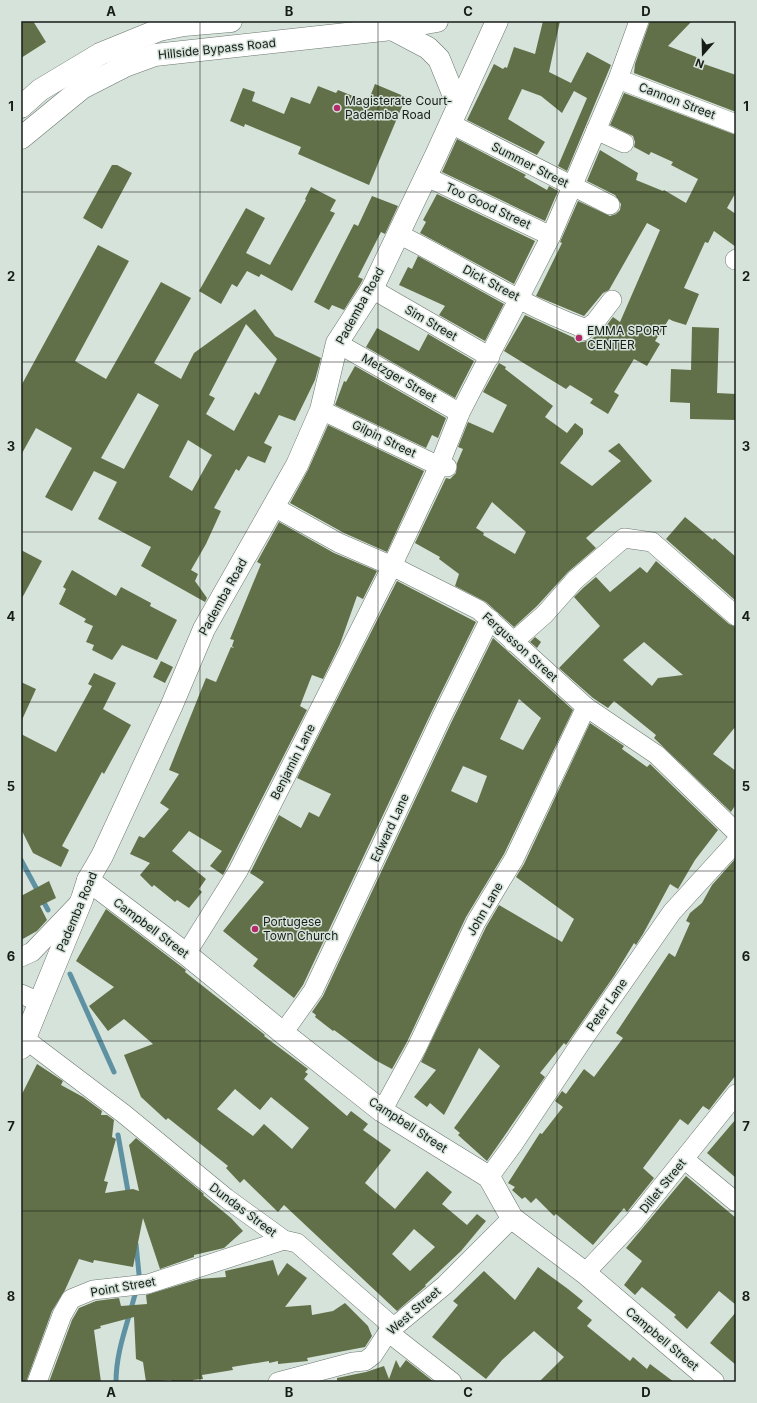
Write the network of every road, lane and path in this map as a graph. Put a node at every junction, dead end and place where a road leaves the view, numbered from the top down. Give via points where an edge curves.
1 (231, 21) edge
2 (437, 21) edge
3 (497, 21) edge
4 (639, 21) edge
5 (392, 29) junction
6 (618, 79) junction
7 (21, 107) edge
8 (454, 115) junction
9 (736, 124) edge
10 (596, 130) junction
11 (21, 138) edge
12 (624, 143) dead end
13 (425, 176) junction
14 (571, 186) junction
15 (610, 205) dead end
16 (398, 234) junction
17 (551, 236) junction
18 (372, 289) junction
19 (520, 298) junction
20 (612, 300) dead end
21 (337, 343) junction
22 (490, 357) junction
23 (321, 410) junction
24 (460, 413) junction
25 (443, 467) junction
26 (274, 507) junction
27 (392, 566) junction
28 (736, 616) edge
29 (490, 619) junction
30 (513, 642) junction
31 (586, 707) junction
32 (736, 832) edge
33 (736, 842) edge
34 (85, 889) junction
35 (186, 954) junction
36 (21, 957) edge
37 (30, 998) edge
38 (283, 1033) junction
39 (23, 1044) edge
40 (736, 1094) edge
41 (382, 1111) junction
42 (684, 1159) junction
43 (489, 1177) junction
44 (736, 1202) edge
45 (512, 1218) junction
46 (284, 1240) junction
47 (585, 1273) junction
48 (388, 1332) junction
49 (37, 1382) edge
50 (278, 1382) edge
51 (452, 1382) edge
52 (713, 1382) edge

1 - 7 main road, Hillside Bypass Road via 159,30 100,54 40,90
2 - 5 main road, Hillside Bypass Road
3 - 8 main road, Pademba Road
4 - 6 street, Benjamin Lane
5 - 8 main road via 428,48 439,60
5 - 11 main road, Hillside Bypass Road via 155,55 125,66 82,88
6 - 9 street, Cannon Street
6 - 10 street, Benjamin Lane
8 - 13 main road, Pademba Road
8 - 14 street, Summer Street
10 - 12 street
10 - 14 street, Benjamin Lane
13 - 16 main road, Pademba Road
13 - 17 street, Too Good Street
14 - 15 street, Summer Street
14 - 17 street, Benjamin Lane
16 - 18 main road, Pademba Road
16 - 19 street, Dick Street
17 - 19 street, Benjamin Lane
18 - 21 main road, Pademba Road
18 - 22 street, Sim Street
19 - 20 street, Dick Street via 581,327 583,332 595,322
19 - 22 street, Benjamin Lane
21 - 23 main road, Pademba Road
21 - 24 street, Metzger Street
22 - 24 street, Benjamin Lane
23 - 25 street, Gilpin Street
23 - 26 main road, Pademba Road via 297,465
24 - 25 street, Benjamin Lane
25 - 27 street, Benjamin Lane
26 - 27 street, Fergusson Street via 339,543
26 - 34 main road, Pademba Road via 204,629
27 - 29 street, Fergusson Street via 479,610
27 - 35 street, Benjamin Lane via 238,871
28 - 30 street via 652,542 624,538 575,580 545,614
29 - 30 street, Fergusson Street
29 - 38 street, Edward Lane via 313,991
30 - 31 street, Fergusson Street
31 - 32 street, Fergusson Street via 657,756
31 - 41 street, John Lane via 514,859 476,922 417,1047
33 - 43 street, Peter Lane via 672,912
34 - 35 main road, Campbell Street
34 - 36 street via 32,952
34 - 37 main road, Pademba Road
35 - 38 main road, Campbell Street
37 - 39 main road, Pademba Road
38 - 41 main road, Campbell Street
39 - 46 street, Dundas Street via 124,1114 226,1198
40 - 42 street, Dillet Street
41 - 43 main road, Campbell Street
42 - 44 street
42 - 47 street, Dillet Street via 634,1221
43 - 45 main road, Campbell Street
45 - 47 main road, Campbell Street
45 - 48 street, West Street via 445,1285
46 - 48 street, Dundas Street via 297,1243 391,1325
46 - 49 street, Point Street via 148,1284 93,1290 71,1299 55,1331
47 - 52 main road, Campbell Street
48 - 50 street, West Street via 373,1355 365,1361
48 - 51 street, Dundas Street

